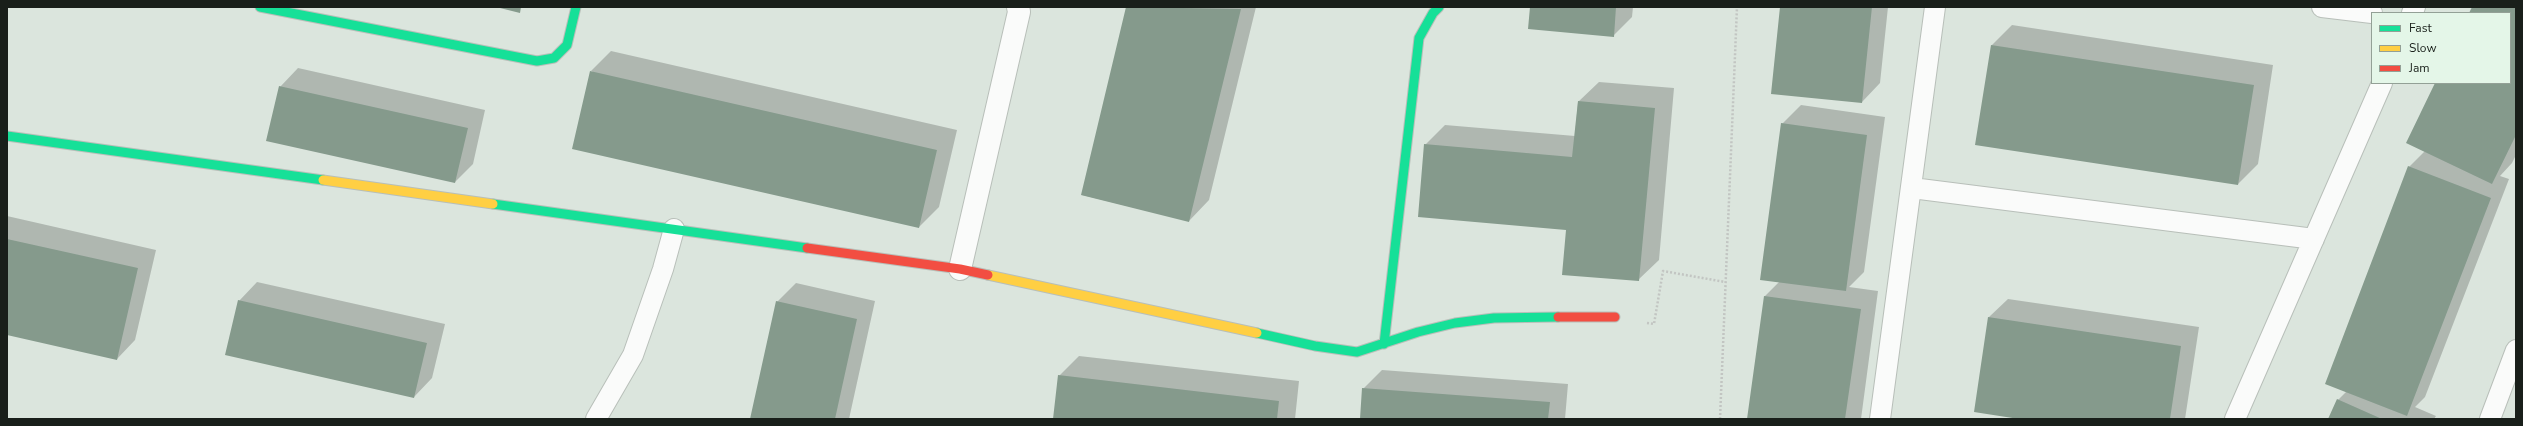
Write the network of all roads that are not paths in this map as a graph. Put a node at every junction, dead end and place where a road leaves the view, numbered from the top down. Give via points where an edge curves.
1 (260, 7) edge
2 (576, 7) edge
3 (1018, 7) edge
4 (1439, 7) edge
5 (1935, 7) edge
6 (2322, 7) edge
7 (2371, 13) edge
8 (2382, 84) edge
9 (7, 136) edge
10 (1912, 188) junction
11 (674, 229) junction
12 (2314, 239) junction
13 (960, 269) junction
14 (1616, 317) road end
15 (1384, 344) junction
16 (2516, 350) edge
17 (2508, 394) edge
18 (596, 419) edge
19 (1880, 419) edge
20 (2235, 419) edge
21 (2490, 419) edge

1 - 2 street via 537,60 554,58 567,45
3 - 13 street via 1019,12
4 - 15 street via 1433,12 1419,38
5 - 10 lane
6 - 7 lane
8 - 12 lane
9 - 11 street
10 - 12 lane
10 - 19 lane
11 - 13 street
11 - 18 lane via 633,355
12 - 20 lane
13 - 15 street via 1315,346 1357,352
14 - 15 street via 1494,318 1455,323
16 - 17 lane
17 - 21 lane

